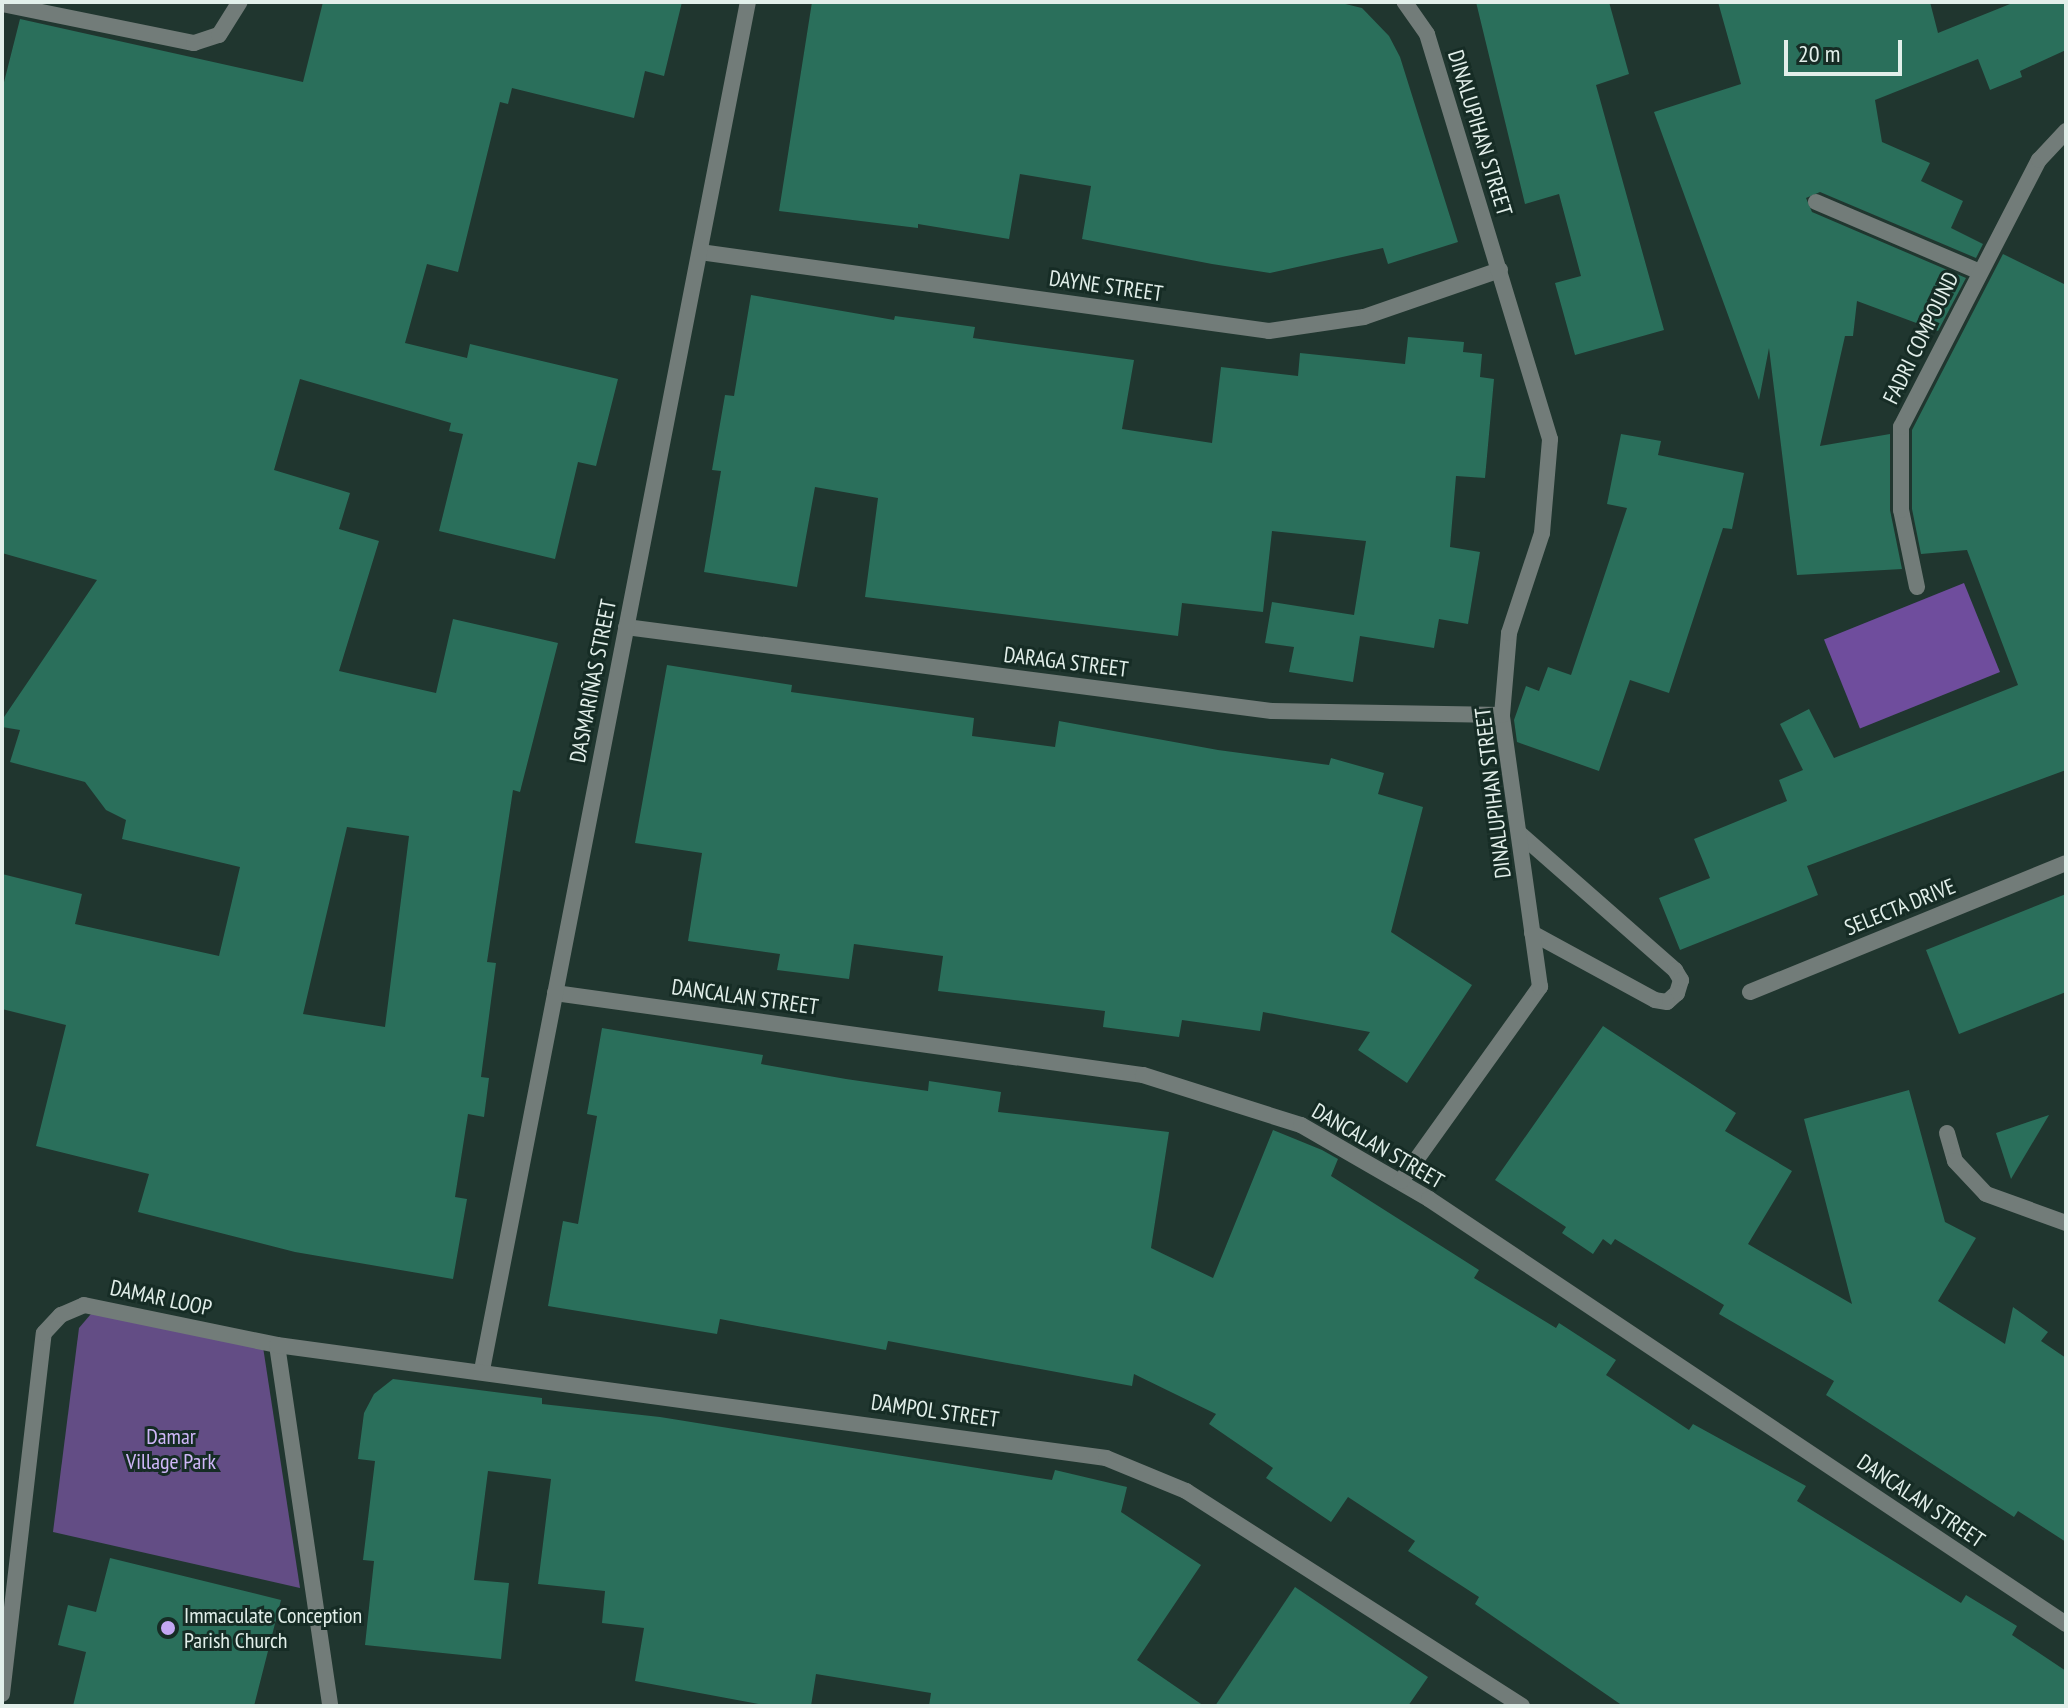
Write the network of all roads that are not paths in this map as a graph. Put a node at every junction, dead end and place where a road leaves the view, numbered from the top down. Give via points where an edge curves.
1 (240, 2) edge
2 (748, 2) edge
3 (1405, 2) edge
4 (2, 4) edge
5 (2066, 131) edge
6 (1816, 202) dead end
7 (700, 252) junction
8 (1500, 270) junction
9 (1978, 271) junction
10 (1917, 587) dead end
11 (626, 627) junction
12 (1502, 715) junction
13 (1519, 833) junction
14 (2066, 863) edge
15 (1532, 933) junction
16 (1750, 992) dead end
17 (555, 993) junction
18 (1947, 1133) dead end
19 (1401, 1181) junction
20 (2066, 1223) edge
21 (277, 1345) junction
22 (482, 1370) junction
23 (8, 1604) edge
24 (2066, 1624) edge
25 (4, 1653) edge
26 (2, 1694) edge
27 (330, 1706) edge
28 (1522, 1706) edge

1 - 4 street via 219,35 194,43
2 - 7 street, DASMARIÑAS STREET
3 - 8 street, DINALUPIHAN STREET via 1427,34
5 - 9 street, FADRI COMPOUND via 2039,160
6 - 9 street
7 - 8 street, DAYNE STREET via 1269,331 1364,317
7 - 11 street, DASMARIÑAS STREET
8 - 12 street, DINALUPIHAN STREET via 1550,439 1542,533 1509,633
9 - 10 street, FADRI COMPOUND via 1898,442 1901,510
11 - 12 street, DARAGA STREET via 1272,711
11 - 17 street, DASMARIÑAS STREET
12 - 13 street, DINALUPIHAN STREET
13 - 15 street, DINALUPIHAN STREET
13 - 15 street via 1675,970 1681,980 1677,993 1667,1002 1655,1000
14 - 16 street, SELECTA DRIVE
15 - 19 street, DINALUPIHAN STREET via 1540,987
17 - 19 street, DANCALAN STREET via 1143,1075 1301,1125
17 - 22 street, DASMARIÑAS STREET
18 - 20 street via 1955,1161 1986,1194
19 - 24 street, DANCALAN STREET
21 - 22 street, DAMPOL STREET
21 - 23 street, DAMAR LOOP via 84,1305 61,1315 44,1333
21 - 27 street
22 - 28 street, DAMPOL STREET via 1106,1458 1186,1491
23 - 25 street, DAMAR LOOP
25 - 26 street, DAMAR LOOP

